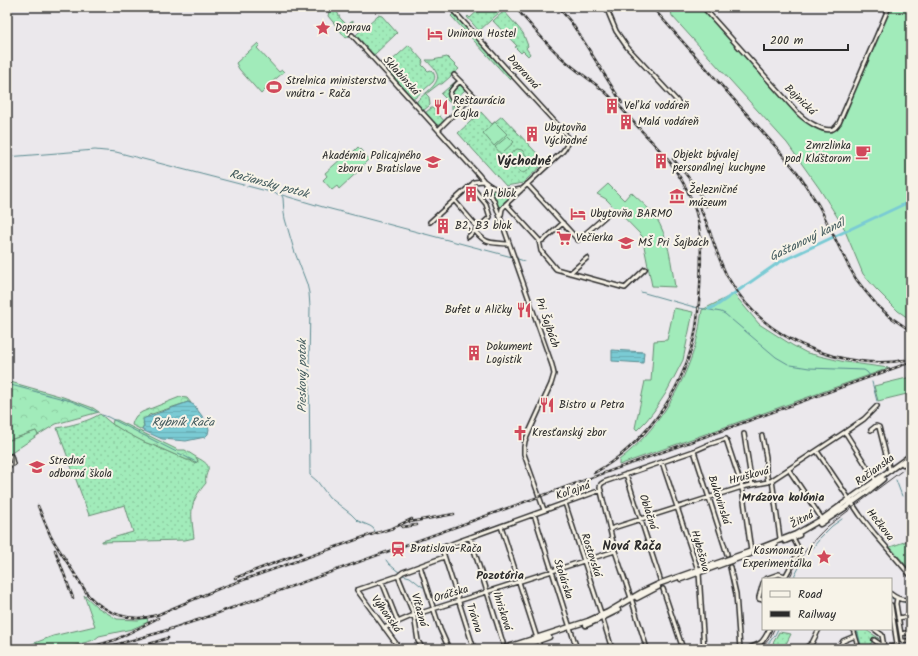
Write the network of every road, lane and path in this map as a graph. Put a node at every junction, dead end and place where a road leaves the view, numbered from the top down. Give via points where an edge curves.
1 (450, 7) edge
2 (606, 7) edge
3 (703, 7) edge
4 (889, 7) edge
5 (352, 35) dead end
6 (454, 75) dead end
7 (460, 81) junction
8 (676, 105) dead end
9 (460, 108) junction
10 (438, 130) junction
11 (483, 181) junction
12 (527, 184) junction
13 (471, 185) junction
14 (522, 189) junction
15 (454, 200) junction
16 (506, 204) junction
17 (608, 214) dead end
18 (500, 217) junction
19 (430, 222) dead end
20 (563, 223) junction
21 (478, 228) junction
22 (475, 231) junction
23 (468, 237) dead end
24 (539, 242) junction
25 (509, 243) junction
26 (587, 258) dead end
27 (645, 269) dead end
28 (570, 273) junction
29 (625, 288) junction
30 (630, 289) dead end
31 (877, 406) dead end
32 (871, 430) dead end
33 (845, 432) junction
34 (744, 434) dead end
35 (762, 436) dead end
36 (694, 451) junction
37 (817, 451) junction
38 (911, 455) edge
39 (9, 457) edge
40 (911, 458) edge
41 (662, 462) junction
42 (7, 466) edge
43 (789, 470) junction
44 (890, 470) junction
45 (626, 474) junction
46 (772, 480) junction
47 (876, 480) junction
48 (768, 482) junction
49 (752, 485) junction
50 (742, 487) junction
51 (601, 490) junction
52 (708, 497) junction
53 (851, 501) junction
54 (565, 503) junction
55 (677, 507) junction
56 (544, 510) junction
57 (534, 514) junction
58 (822, 519) junction
59 (641, 520) junction
60 (501, 526) junction
61 (610, 529) junction
62 (470, 537) junction
63 (780, 538) dead end
64 (793, 538) junction
65 (442, 547) joint
66 (615, 551) junction
67 (751, 551) junction
68 (727, 554) dead end
69 (444, 557) junction
70 (584, 561) junction
71 (420, 566) junction
72 (730, 567) dead end
73 (551, 571) junction
74 (698, 571) junction
75 (398, 576) junction
76 (911, 576) edge
77 (768, 578) edge
78 (784, 578) edge
79 (660, 579) dead end
80 (519, 581) junction
81 (382, 582) junction
82 (762, 586) edge
83 (664, 589) dead end
84 (487, 592) junction
85 (892, 595) edge
86 (897, 598) junction
87 (911, 599) edge
88 (632, 600) junction
89 (762, 600) edge
90 (459, 601) junction
91 (433, 608) junction
92 (601, 613) dead end
93 (414, 615) junction
94 (911, 616) edge
95 (898, 618) junction
96 (603, 620) dead end
97 (398, 622) junction
98 (892, 624) edge
99 (384, 628) junction
100 (570, 629) junction
101 (768, 630) edge
102 (818, 630) edge
103 (853, 630) edge
104 (875, 630) edge
105 (911, 632) edge
106 (901, 634) junction
107 (536, 635) dead end
108 (855, 636) junction
109 (874, 640) dead end
110 (907, 641) dead end
111 (503, 643) dead end
112 (539, 644) dead end
113 (883, 644) junction
114 (400, 649) edge
115 (423, 649) edge
116 (449, 649) edge
117 (474, 649) edge
118 (502, 649) edge
119 (515, 649) edge
120 (540, 649) edge
121 (577, 649) edge
122 (612, 649) edge
123 (647, 649) edge
124 (683, 649) edge
125 (704, 649) edge
126 (740, 649) edge
127 (746, 649) edge
128 (804, 649) edge
129 (838, 649) edge
130 (859, 649) edge

1 - 12 street, Dopravná via 565,133 567,144 561,154
2 - 8 street via 621,38 679,103
3 - 4 street, Bojnická via 799,114 812,124 830,130 839,122
5 - 10 street, Sklabinská
6 - 7 street
7 - 9 street via 449,92 450,97
7 - 9 street via 474,96
9 - 10 street
10 - 11 street, Sklabinská
11 - 13 street
11 - 14 street via 500,190
11 - 18 street, Sklabinská
12 - 14 street
12 - 20 street
13 - 15 street
13 - 21 street via 486,204 490,216
14 - 16 street
15 - 19 street
15 - 21 street
16 - 18 street
16 - 24 street
17 - 20 street via 578,240
18 - 25 street, Pri Šajbách
20 - 24 street
21 - 22 street
22 - 23 street
22 - 25 street via 486,241
24 - 28 street via 541,251 556,269
25 - 56 street, Pri Šajbách via 554,373 524,447 524,454
26 - 28 street
27 - 29 street
28 - 29 street
29 - 30 street
31 - 33 street, Hrušková
32 - 44 street via 879,427
33 - 37 street, Hrušková
33 - 47 street
34 - 49 street
35 - 48 street
36 - 41 street, Koľajná
36 - 50 street, Koľajná via 726,439
36 - 52 street, Bukovinská
37 - 43 street, Hrušková
37 - 53 street, Hečkova
38 - 44 main road, Račianska
39 - 42 street via 13,464
40 - 53 main road, Račianska
41 - 45 street, Koľajná
41 - 55 street, Hybešova
43 - 46 street, Hrušková
43 - 58 street
44 - 47 main road, Račianska
45 - 51 street, Koľajná via 603,483 600,486
45 - 59 street, Oblačná
46 - 48 street, Hrušková
46 - 63 street
47 - 53 main road, Račianska
48 - 49 street, Hrušková
49 - 50 street, Hrušková
50 - 52 street, Hrušková
50 - 67 street
51 - 54 street, Koľajná
51 - 61 street
52 - 55 street, Hrušková
52 - 68 street, Bukovinská
53 - 58 main road, Žitná
53 - 64 main road, Žitná via 818,525
53 - 76 street, Hečkova via 874,533
54 - 56 street, Koľajná
54 - 70 street, Rostovská
55 - 59 street, Hrušková
55 - 74 street, Hybešova
56 - 57 street, Koľajná
57 - 60 street, Koľajná
57 - 73 street, Stolárska
58 - 67 main road, Žitná via 796,534
59 - 61 street, Hrušková
59 - 79 street, Oblačná
60 - 62 street, Koľajná
60 - 80 street
61 - 66 street
62 - 65 street, Koľajná
62 - 84 street, Ihrisková
64 - 74 main road, Žitná
64 - 78 street via 799,550
65 - 69 street, Trávna
66 - 70 street, Oráčska
66 - 88 street
67 - 74 main road, Žitná
69 - 71 street
69 - 90 street, Trávna
70 - 73 street, Oráčska
70 - 92 street, Rostovská
71 - 75 street
71 - 91 street
72 - 126 street via 736,594
73 - 80 street, Oráčska
73 - 100 street, Stolárska
74 - 88 main road, Žitná via 656,585
74 - 125 street, Hybešova
75 - 81 street
75 - 93 street, Víťazná
77 - 78 street via 779,574
80 - 84 street, Oráčska
80 - 107 street
81 - 97 street
81 - 99 street, Výhonská via 357,590
82 - 89 street via 759,599
83 - 124 street
84 - 90 street, Oráčska
84 - 111 street, Ihrisková
85 - 86 street
86 - 87 street
86 - 95 street
88 - 100 main road, Žitná
88 - 123 street
90 - 91 street, Oráčska
90 - 117 street, Trávna
91 - 93 street, Oráčska
91 - 116 street
93 - 97 street, Oráčska
93 - 115 street, Víťazná via 418,641
94 - 95 street
95 - 106 street
96 - 122 street
97 - 99 street, Oráčska
98 - 113 street via 897,646 886,648
99 - 114 street, Výhonská
100 - 118 main road, Žitná
100 - 119 main road, Žitná
100 - 121 street, Stolárska
101 - 127 street via 760,643
102 - 128 street via 812,643
103 - 108 street
104 - 113 street via 882,635
105 - 106 street
106 - 110 street via 903,641
108 - 129 street via 843,640
108 - 130 street
109 - 113 street
112 - 120 street

